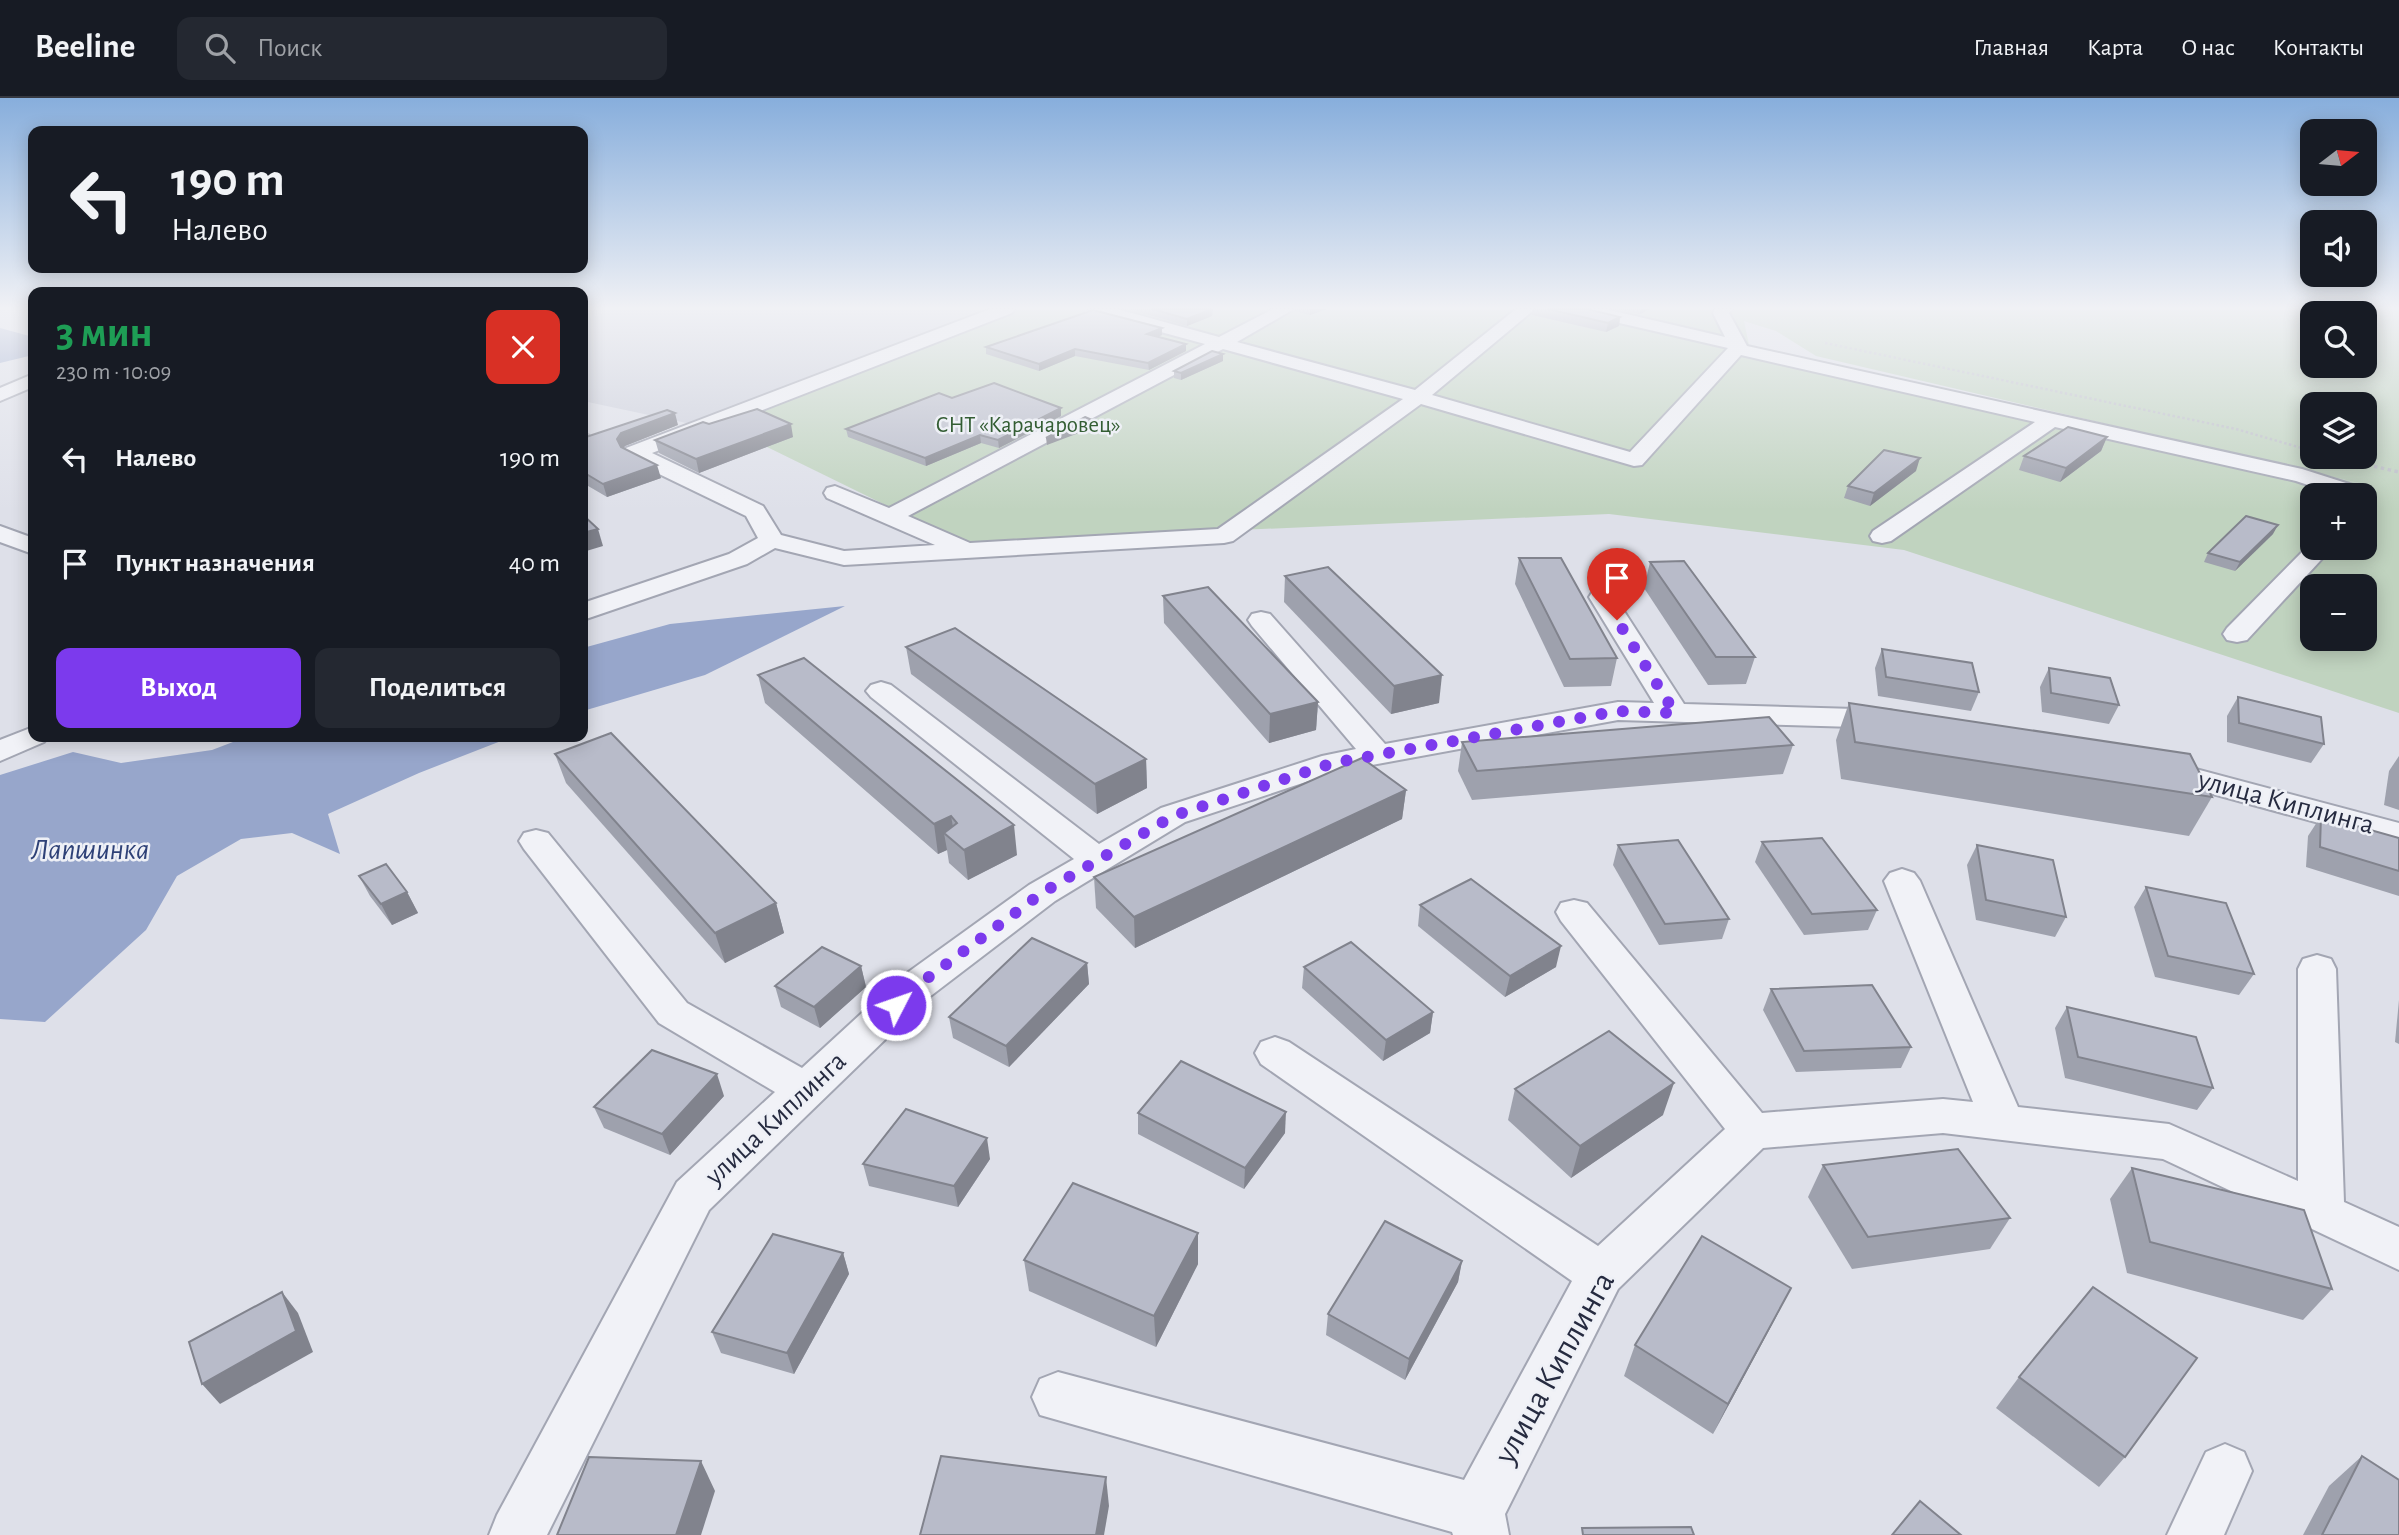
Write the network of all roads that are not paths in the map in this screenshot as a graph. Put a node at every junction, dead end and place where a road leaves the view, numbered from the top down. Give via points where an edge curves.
1 (833, 376) edge
2 (1160, 376) edge
3 (1341, 376) edge
4 (1444, 376) edge
5 (1711, 376) edge
6 (1862, 376) edge
7 (28, 382) edge
8 (0, 395) edge
9 (1418, 397) junction
10 (2052, 420) junction
11 (2323, 483) edge
12 (835, 493) dead end
13 (889, 517) junction
14 (0, 533) edge
15 (1882, 536) dead end
16 (772, 540) junction
17 (28, 545) edge
18 (967, 550) junction
19 (2308, 560) edge
20 (1602, 597) dead end
21 (588, 610) edge
22 (1261, 620) dead end
23 (2236, 634) dead end
24 (881, 691) dead end
25 (1675, 713) junction
26 (1922, 720) edge
27 (28, 738) edge
28 (0, 752) edge
29 (1378, 755) junction
30 (2127, 760) edge
31 (2399, 834) edge
32 (536, 841) dead end
33 (1098, 860) junction
34 (1902, 881) dead end
35 (1574, 912) dead end
36 (2316, 969) dead end
37 (1275, 1053) dead end
38 (806, 1090) junction
39 (2003, 1122) junction
40 (1752, 1131) junction
41 (2320, 1212) junction
42 (2399, 1249) edge
43 (1601, 1273) junction
44 (1058, 1397) dead end
45 (2225, 1471) dead end
46 (1479, 1523) edge
47 (517, 1535) edge
48 (2195, 1535) edge

1 - 16 street via 634,453 755,511
2 - 13 street
3 - 9 street
4 - 9 street
5 - 9 street via 1634,460
6 - 10 street
7 - 8 street
9 - 18 street via 1224,536
10 - 11 street
10 - 15 street
12 - 13 street
13 - 18 street
14 - 17 street
16 - 18 street via 844,558
16 - 21 street via 738,559
19 - 23 street
20 - 25 street
22 - 29 street
24 - 33 street
25 - 26 street, улица Киплинга
25 - 29 street, улица Киплинга via 1618,711
27 - 28 street
29 - 33 street, улица Киплинга via 1333,763 1173,816
30 - 31 street, улица Киплинга
32 - 38 street via 673,1013
33 - 38 street, улица Киплинга via 1042,893 914,988
34 - 39 street
35 - 40 street
36 - 41 street
37 - 43 street
38 - 47 street, улица Киплинга via 694,1196
39 - 40 street via 1943,1116
39 - 41 street via 2169,1142
40 - 43 street, улица Киплинга
41 - 42 street
43 - 46 street, улица Киплинга
44 - 46 street
45 - 48 street

